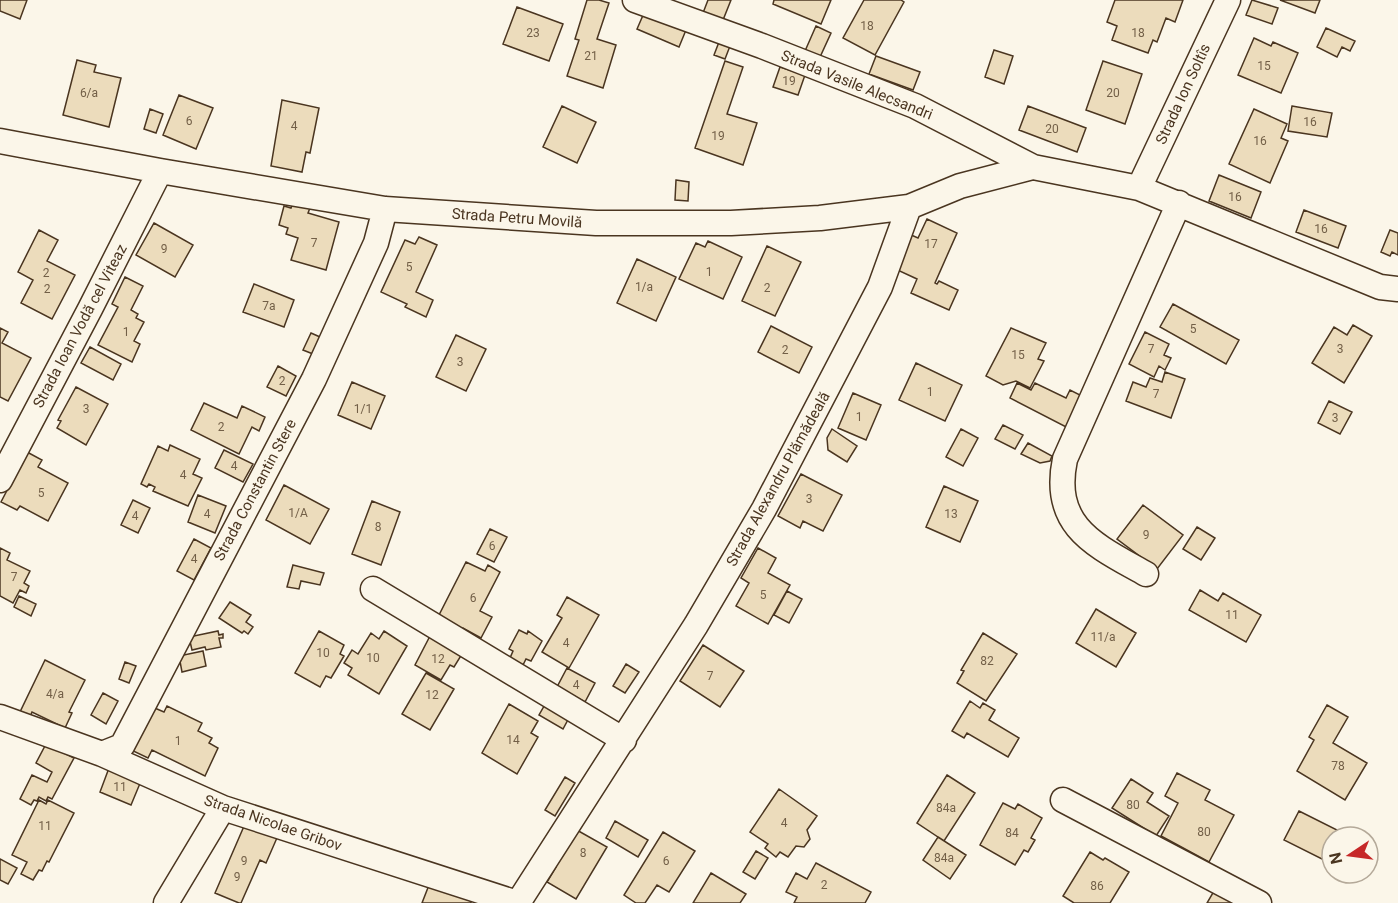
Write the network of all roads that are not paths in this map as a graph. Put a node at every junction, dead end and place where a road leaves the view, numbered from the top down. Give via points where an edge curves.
1 (635, 0) edge
2 (1228, 0) edge
3 (0, 141) edge
4 (1033, 167) junction
5 (160, 171) junction
6 (1139, 188) junction
7 (1179, 203) junction
8 (909, 207) junction
9 (386, 209) junction
10 (1398, 289) edge
11 (0, 480) edge
12 (1146, 574) dead end
13 (373, 590) dead end
14 (0, 717) edge
15 (624, 740) junction
16 (102, 754) junction
17 (1063, 800) dead end
18 (223, 808) junction
19 (166, 903) edge
20 (518, 903) edge
21 (1259, 903) edge

1 - 4 street, Strada Vasile Alecsandri via 915,106
2 - 6 street, Strada Ion Soltîs
3 - 5 street, Strada Petru Movilă
4 - 6 street, Strada Vasile Alecsandri
4 - 8 street, Strada Petru Movilă via 960,186
5 - 9 street, Strada Petru Movilă
5 - 11 street, Strada Ioan Vodă cel Viteaz
6 - 7 street, Strada Vasile Alecsandri
7 - 10 street, Strada Vasile Alecsandri via 1380,287
7 - 12 street via 1065,459 1062,477 1063,500 1070,519 1108,552
8 - 9 street, Strada Petru Movilă via 731,223 596,223
8 - 15 street, Strada Alexandru Plămădeală via 880,287 818,409 719,586
9 - 16 street, Strada Constantin Stere via 376,243 314,379 122,746
13 - 15 street
14 - 16 street, Strada Nicolae Gribov
15 - 20 street, Strada Alexandru Plămădeală
16 - 18 street, Strada Nicolae Gribov
17 - 21 street
18 - 19 street
18 - 20 street, Strada Nicolae Gribov

